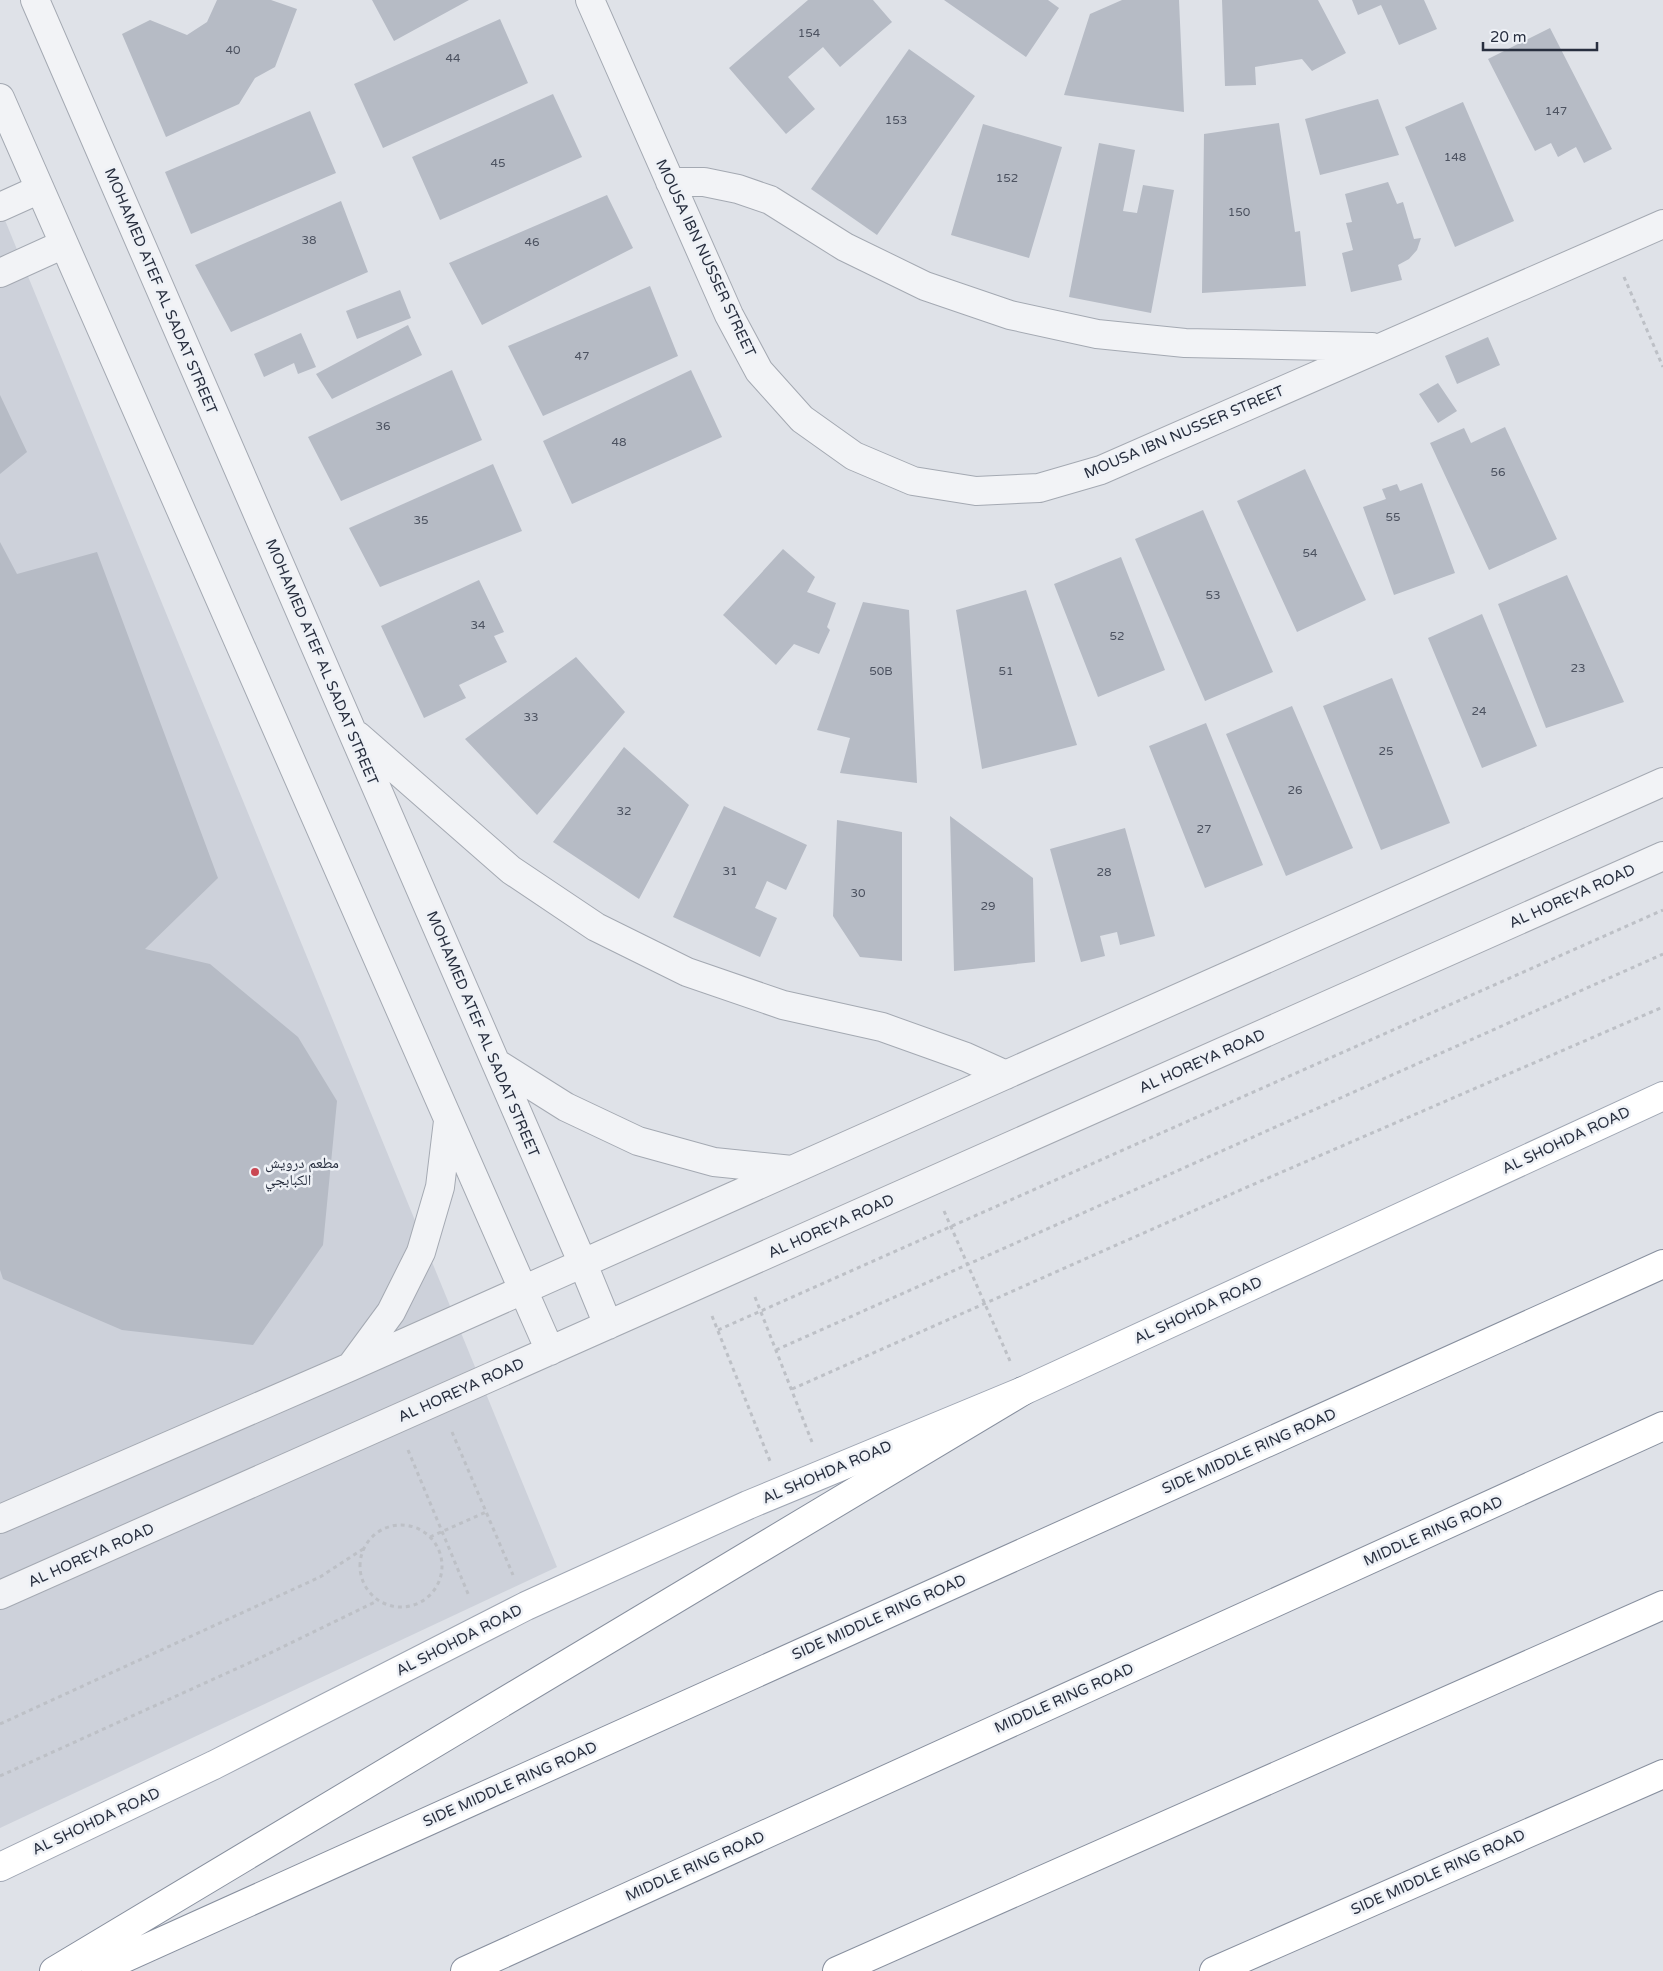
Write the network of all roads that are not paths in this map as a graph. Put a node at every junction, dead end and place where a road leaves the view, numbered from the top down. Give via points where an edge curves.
1 (35, 0) edge
2 (590, 0) edge
3 (0, 98) edge
4 (670, 182) junction
5 (40, 188) junction
6 (0, 207) edge
7 (1663, 224) edge
8 (64, 244) junction
9 (0, 274) edge
10 (1381, 348) junction
11 (352, 731) junction
12 (1663, 782) edge
13 (1663, 856) edge
14 (496, 1063) junction
15 (1006, 1075) junction
16 (1663, 1096) edge
17 (449, 1119) junction
18 (793, 1170) junction
19 (583, 1264) junction
20 (1663, 1264) edge
21 (524, 1290) junction
22 (608, 1325) junction
23 (550, 1351) junction
24 (350, 1367) junction
25 (1023, 1391) junction
26 (1663, 1426) edge
27 (0, 1519) edge
28 (0, 1595) edge
29 (1663, 1605) edge
30 (1663, 1774) edge
31 (0, 1867) edge
32 (54, 1971) edge
33 (96, 1971) edge
34 (465, 1971) edge
35 (837, 1971) edge
36 (1214, 1971) edge

1 - 11 street, MOHAMED ATEF AL SADAT STREET
2 - 4 street, MOUSA IBN NUSSER STREET
3 - 5 street
4 - 10 street via 704,182 770,200 845,247 925,286 1010,315 1097,334 1185,344
4 - 10 street, MOUSA IBN NUSSER STREET via 729,315 759,371 802,419 846,451 913,481 976,492 1039,488 1101,470
5 - 6 street
5 - 8 street
7 - 10 street, MOUSA IBN NUSSER STREET
8 - 9 street
8 - 17 street
11 - 14 street, MOHAMED ATEF AL SADAT STREET
11 - 15 street via 511,870 596,927 687,972 783,1005 882,1026
12 - 15 street
13 - 22 street, AL HOREYA ROAD
14 - 18 street via 566,1107 638,1141 714,1162
14 - 19 street, MOHAMED ATEF AL SADAT STREET
15 - 18 street
16 - 25 main road, AL SHOHDA ROAD
17 - 21 street
17 - 24 street via 440,1187 420,1252 391,1312
18 - 19 street
19 - 21 street
19 - 22 street, MOHAMED ATEF AL SADAT STREET
20 - 33 main road, SIDE MIDDLE RING ROAD
21 - 23 street
21 - 24 street
22 - 23 street, AL HOREYA ROAD
23 - 28 street, AL HOREYA ROAD
24 - 27 street
25 - 31 main road, AL SHOHDA ROAD via 782,1491 526,1606 214,1765
25 - 32 main road
26 - 34 main road, MIDDLE RING ROAD
29 - 35 main road
30 - 36 main road, SIDE MIDDLE RING ROAD

